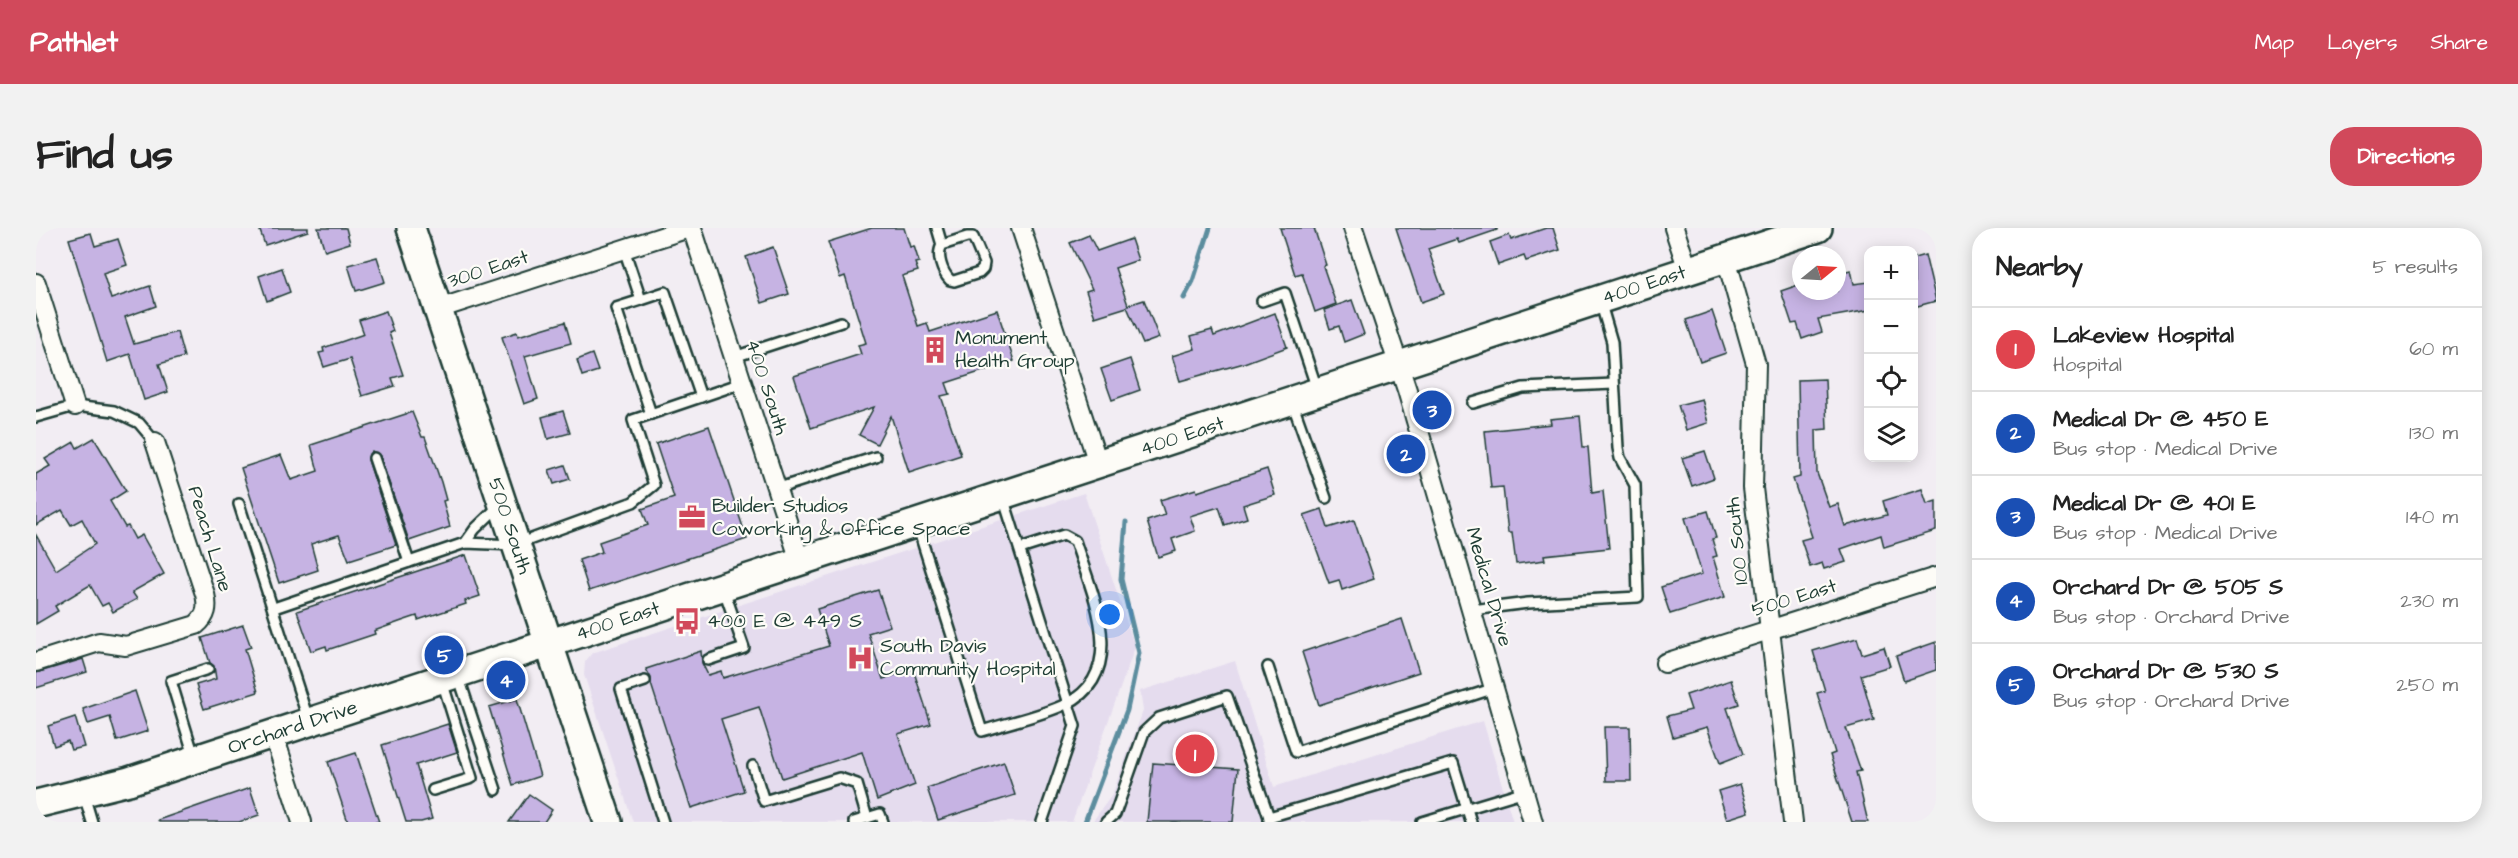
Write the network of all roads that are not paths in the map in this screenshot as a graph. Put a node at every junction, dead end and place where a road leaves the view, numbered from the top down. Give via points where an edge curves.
1 (411, 228) edge
2 (691, 228) edge
3 (937, 228) edge
4 (1021, 228) edge
5 (1353, 228) edge
6 (1674, 228) edge
7 (1818, 228) edge
8 (942, 245) junction
9 (624, 249) junction
10 (1726, 258) junction
11 (1688, 270) junction
12 (36, 283) edge
13 (1600, 299) junction
14 (641, 300) junction
15 (1262, 301) dead end
16 (438, 309) junction
17 (841, 322) dead end
18 (734, 357) junction
19 (1399, 365) junction
20 (742, 383) junction
21 (1614, 384) junction
22 (1318, 391) junction
23 (700, 397) junction
24 (1292, 400) junction
25 (1473, 403) dead end
26 (75, 406) junction
27 (651, 414) junction
28 (36, 417) edge
29 (155, 442) joint
30 (876, 457) dead end
31 (374, 458) dead end
32 (1098, 463) junction
33 (776, 489) junction
34 (1003, 494) junction
35 (1326, 498) dead end
36 (239, 504) dead end
37 (502, 504) junction
38 (916, 523) junction
39 (465, 543) junction
40 (515, 544) junction
41 (1020, 549) junction
42 (800, 561) junction
43 (409, 562) junction
44 (1936, 577) edge
45 (723, 586) junction
46 (274, 608) junction
47 (1472, 610) junction
48 (1770, 628) junction
49 (548, 643) junction
50 (708, 660) dead end
51 (36, 662) edge
52 (1665, 663) dead end
53 (1268, 667) dead end
54 (208, 669) dead end
55 (449, 676) junction
56 (645, 681) dead end
57 (1495, 688) junction
58 (1068, 703) junction
59 (309, 721) junction
60 (273, 733) junction
61 (195, 759) junction
62 (753, 766) dead end
63 (433, 790) dead end
64 (496, 790) dead end
65 (1525, 791) junction
66 (83, 793) junction
67 (37, 807) edge
68 (1467, 808) junction
69 (867, 818) junction
70 (1269, 819) edge
71 (92, 822) edge
72 (302, 822) edge
73 (608, 822) edge
74 (663, 822) edge
75 (854, 822) edge
76 (883, 822) edge
77 (1042, 822) edge
78 (1106, 822) edge
79 (1422, 822) edge
80 (1471, 822) edge
81 (1533, 822) edge
82 (1793, 822) edge

1 - 16 main road, 500 South
2 - 9 street, 300 East
2 - 18 street, 400 South
3 - 8 lane
4 - 32 street
5 - 19 street, Medical Drive
6 - 11 street
7 - 10 main road, 400 East
8 - 8 lane via 973,237 983,269 950,280 939,254
9 - 14 lane
9 - 16 street, 300 East
10 - 11 main road, 400 East
10 - 48 street, 100 South via 1756,364 1753,488
11 - 13 main road, 400 East
12 - 26 street
13 - 19 main road, 400 East
13 - 21 lane via 1612,342
14 - 23 lane via 665,292
14 - 27 lane via 616,308
15 - 22 lane via 1285,293
16 - 37 main road, 500 South
17 - 18 lane
18 - 20 street, 400 South
19 - 22 main road, 400 East
19 - 47 street, Medical Drive
20 - 23 lane
20 - 33 street, 400 South
21 - 25 lane via 1523,388
21 - 47 lane via 1620,458 1635,485 1638,597
22 - 24 main road, 400 East
23 - 27 lane
24 - 32 main road, 400 East
24 - 35 lane
26 - 28 lane
26 - 29 lane via 114,411 139,423
27 - 40 lane via 633,420 654,485 633,502
29 - 51 street, Peach Lane via 205,594 203,619 196,625 126,646 99,642
30 - 33 lane
31 - 43 lane
32 - 34 main road, 400 East
33 - 42 street, 400 South
34 - 38 main road, 400 East
34 - 41 lane
36 - 46 lane
37 - 39 lane
37 - 40 main road, 500 South
38 - 42 main road, 400 East
38 - 58 lane via 982,731
39 - 40 lane
39 - 43 lane
40 - 49 main road, 500 South
41 - 58 lane
41 - 58 lane via 1064,536 1075,541 1102,626 1102,661 1091,684
42 - 45 main road, 400 East
43 - 46 lane
44 - 48 street, 500 East
45 - 49 main road, 400 East
45 - 50 lane via 744,648
46 - 59 lane
47 - 57 street, Medical Drive
48 - 52 street, 500 East
48 - 82 street, 100 South
49 - 55 main road, Orchard Drive
49 - 73 main road, 500 South
53 - 57 lane via 1296,752
54 - 61 lane via 171,681
55 - 59 main road, Orchard Drive
55 - 63 lane via 472,778
55 - 64 lane
56 - 74 lane via 621,689
57 - 65 street, Medical Drive
58 - 77 lane via 1075,726
59 - 60 main road, Orchard Drive
60 - 61 main road, Orchard Drive
60 - 72 street
61 - 66 main road, Orchard Drive
62 - 69 lane via 764,801 839,778 857,784
65 - 68 lane
65 - 81 street, Medical Drive
66 - 67 main road, Orchard Drive
66 - 71 lane
68 - 70 lane via 1453,763
68 - 79 lane
68 - 80 lane
69 - 75 lane
69 - 76 lane via 880,814
70 - 78 lane via 1227,696 1159,718 1144,732 1115,814

